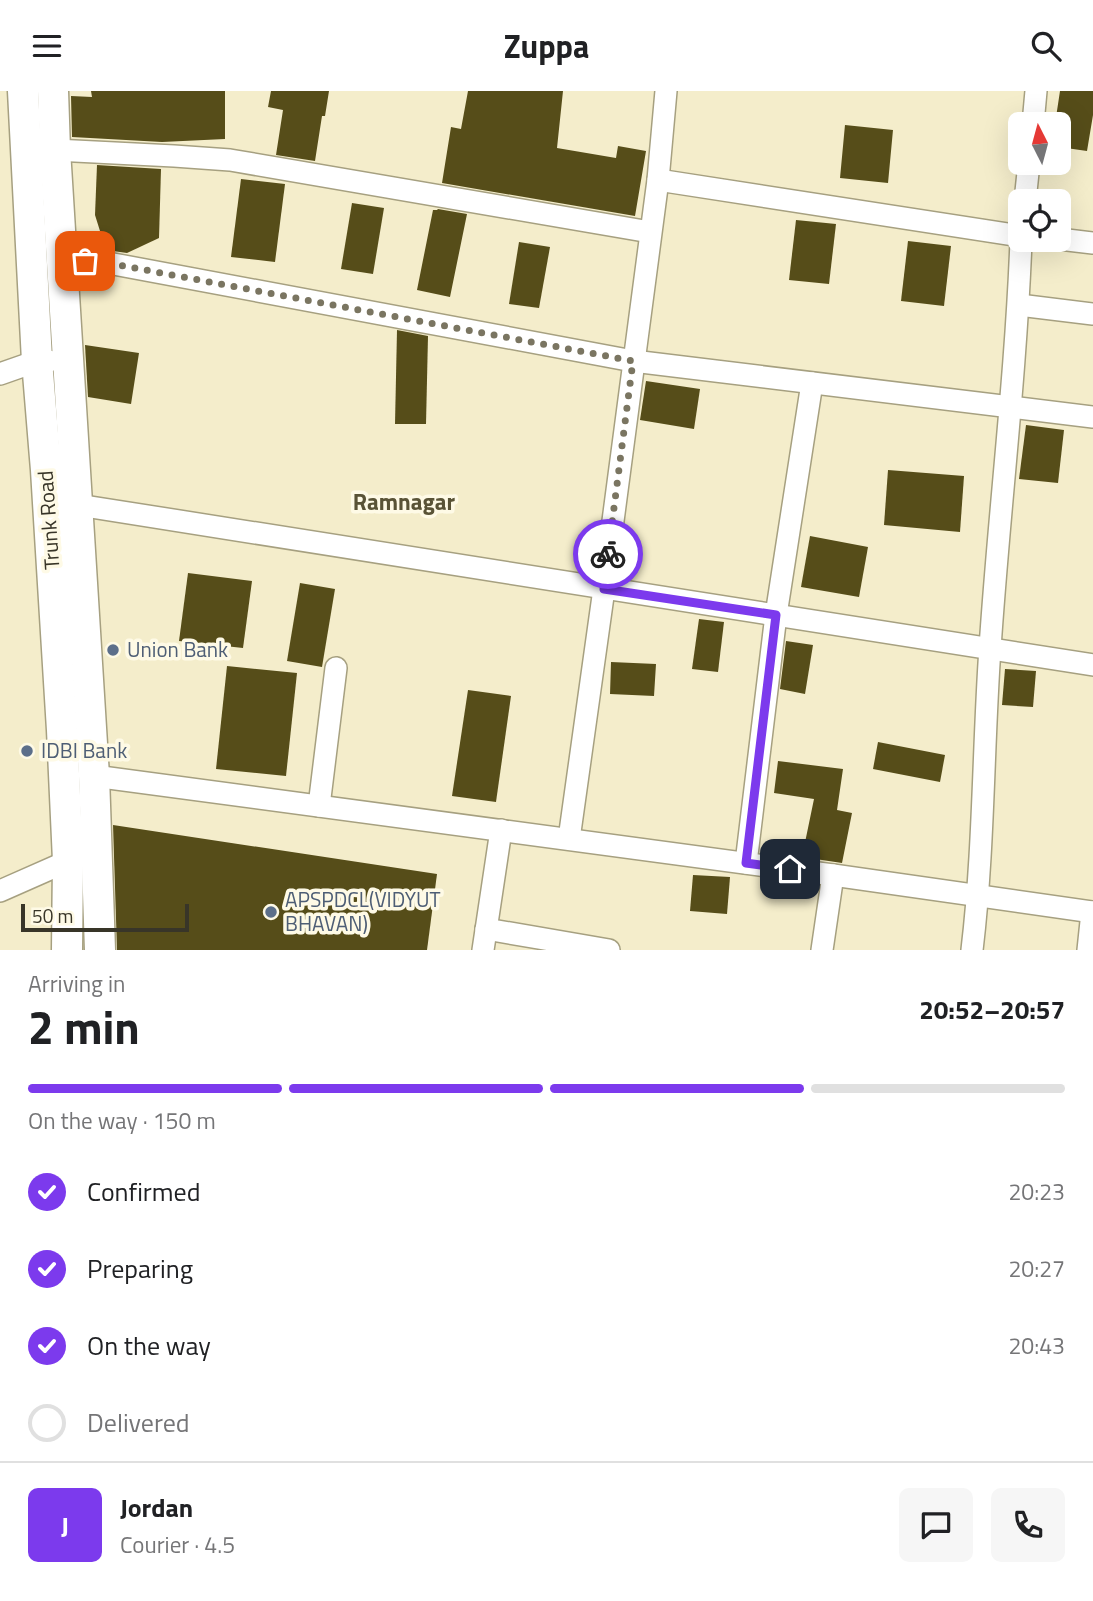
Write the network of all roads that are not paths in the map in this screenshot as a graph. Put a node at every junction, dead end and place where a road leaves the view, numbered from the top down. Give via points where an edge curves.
1 (23, 91) edge
2 (53, 91) edge
3 (666, 91) edge
4 (1036, 91) edge
5 (1034, 112) edge
6 (55, 150) junction
7 (658, 180) junction
8 (650, 232) junction
9 (1008, 236) edge
10 (1071, 240) edge
11 (1093, 243) edge
12 (1021, 252) edge
13 (62, 259) junction
14 (1019, 305) junction
15 (1093, 314) edge
16 (37, 361) junction
17 (69, 361) junction
18 (633, 361) junction
19 (0, 375) edge
20 (812, 383) junction
21 (1011, 407) junction
22 (1093, 417) edge
23 (78, 505) junction
24 (604, 589) junction
25 (776, 615) junction
26 (990, 648) junction
27 (1093, 665) edge
28 (336, 669) dead end
29 (94, 776) junction
30 (318, 806) junction
31 (501, 830) junction
32 (569, 839) junction
33 (68, 861) junction
34 (746, 863) junction
35 (833, 875) junction
36 (0, 891) edge
37 (978, 895) junction
38 (1093, 912) edge
39 (486, 929) junction
40 (67, 950) edge
41 (100, 950) edge
42 (484, 950) edge
43 (609, 950) edge
44 (822, 950) edge
45 (972, 950) edge
46 (1088, 950) edge

1 - 16 main road, Trunk Road
2 - 6 main road
3 - 7 street
4 - 5 street
6 - 8 street via 230,160
6 - 13 main road
7 - 8 street
7 - 9 street
8 - 18 street
10 - 11 street
12 - 14 street
13 - 17 main road
13 - 18 street via 108,263
14 - 15 street
14 - 21 street
16 - 17 street
16 - 19 street
16 - 33 main road, Trunk Road
17 - 23 main road
18 - 20 street
18 - 24 street
20 - 21 street
20 - 25 street
21 - 22 street
21 - 26 street
23 - 24 street
23 - 29 main road
24 - 25 street
24 - 32 street
25 - 26 street
25 - 34 street
26 - 27 street
26 - 37 street
28 - 30 street
29 - 30 street
29 - 41 main road
30 - 31 street
31 - 32 street
31 - 39 street
32 - 34 street
33 - 36 street
33 - 40 main road, Trunk Road
34 - 35 street
35 - 37 street
35 - 44 street
37 - 38 street
37 - 45 street
38 - 46 street
39 - 42 street
39 - 43 street

